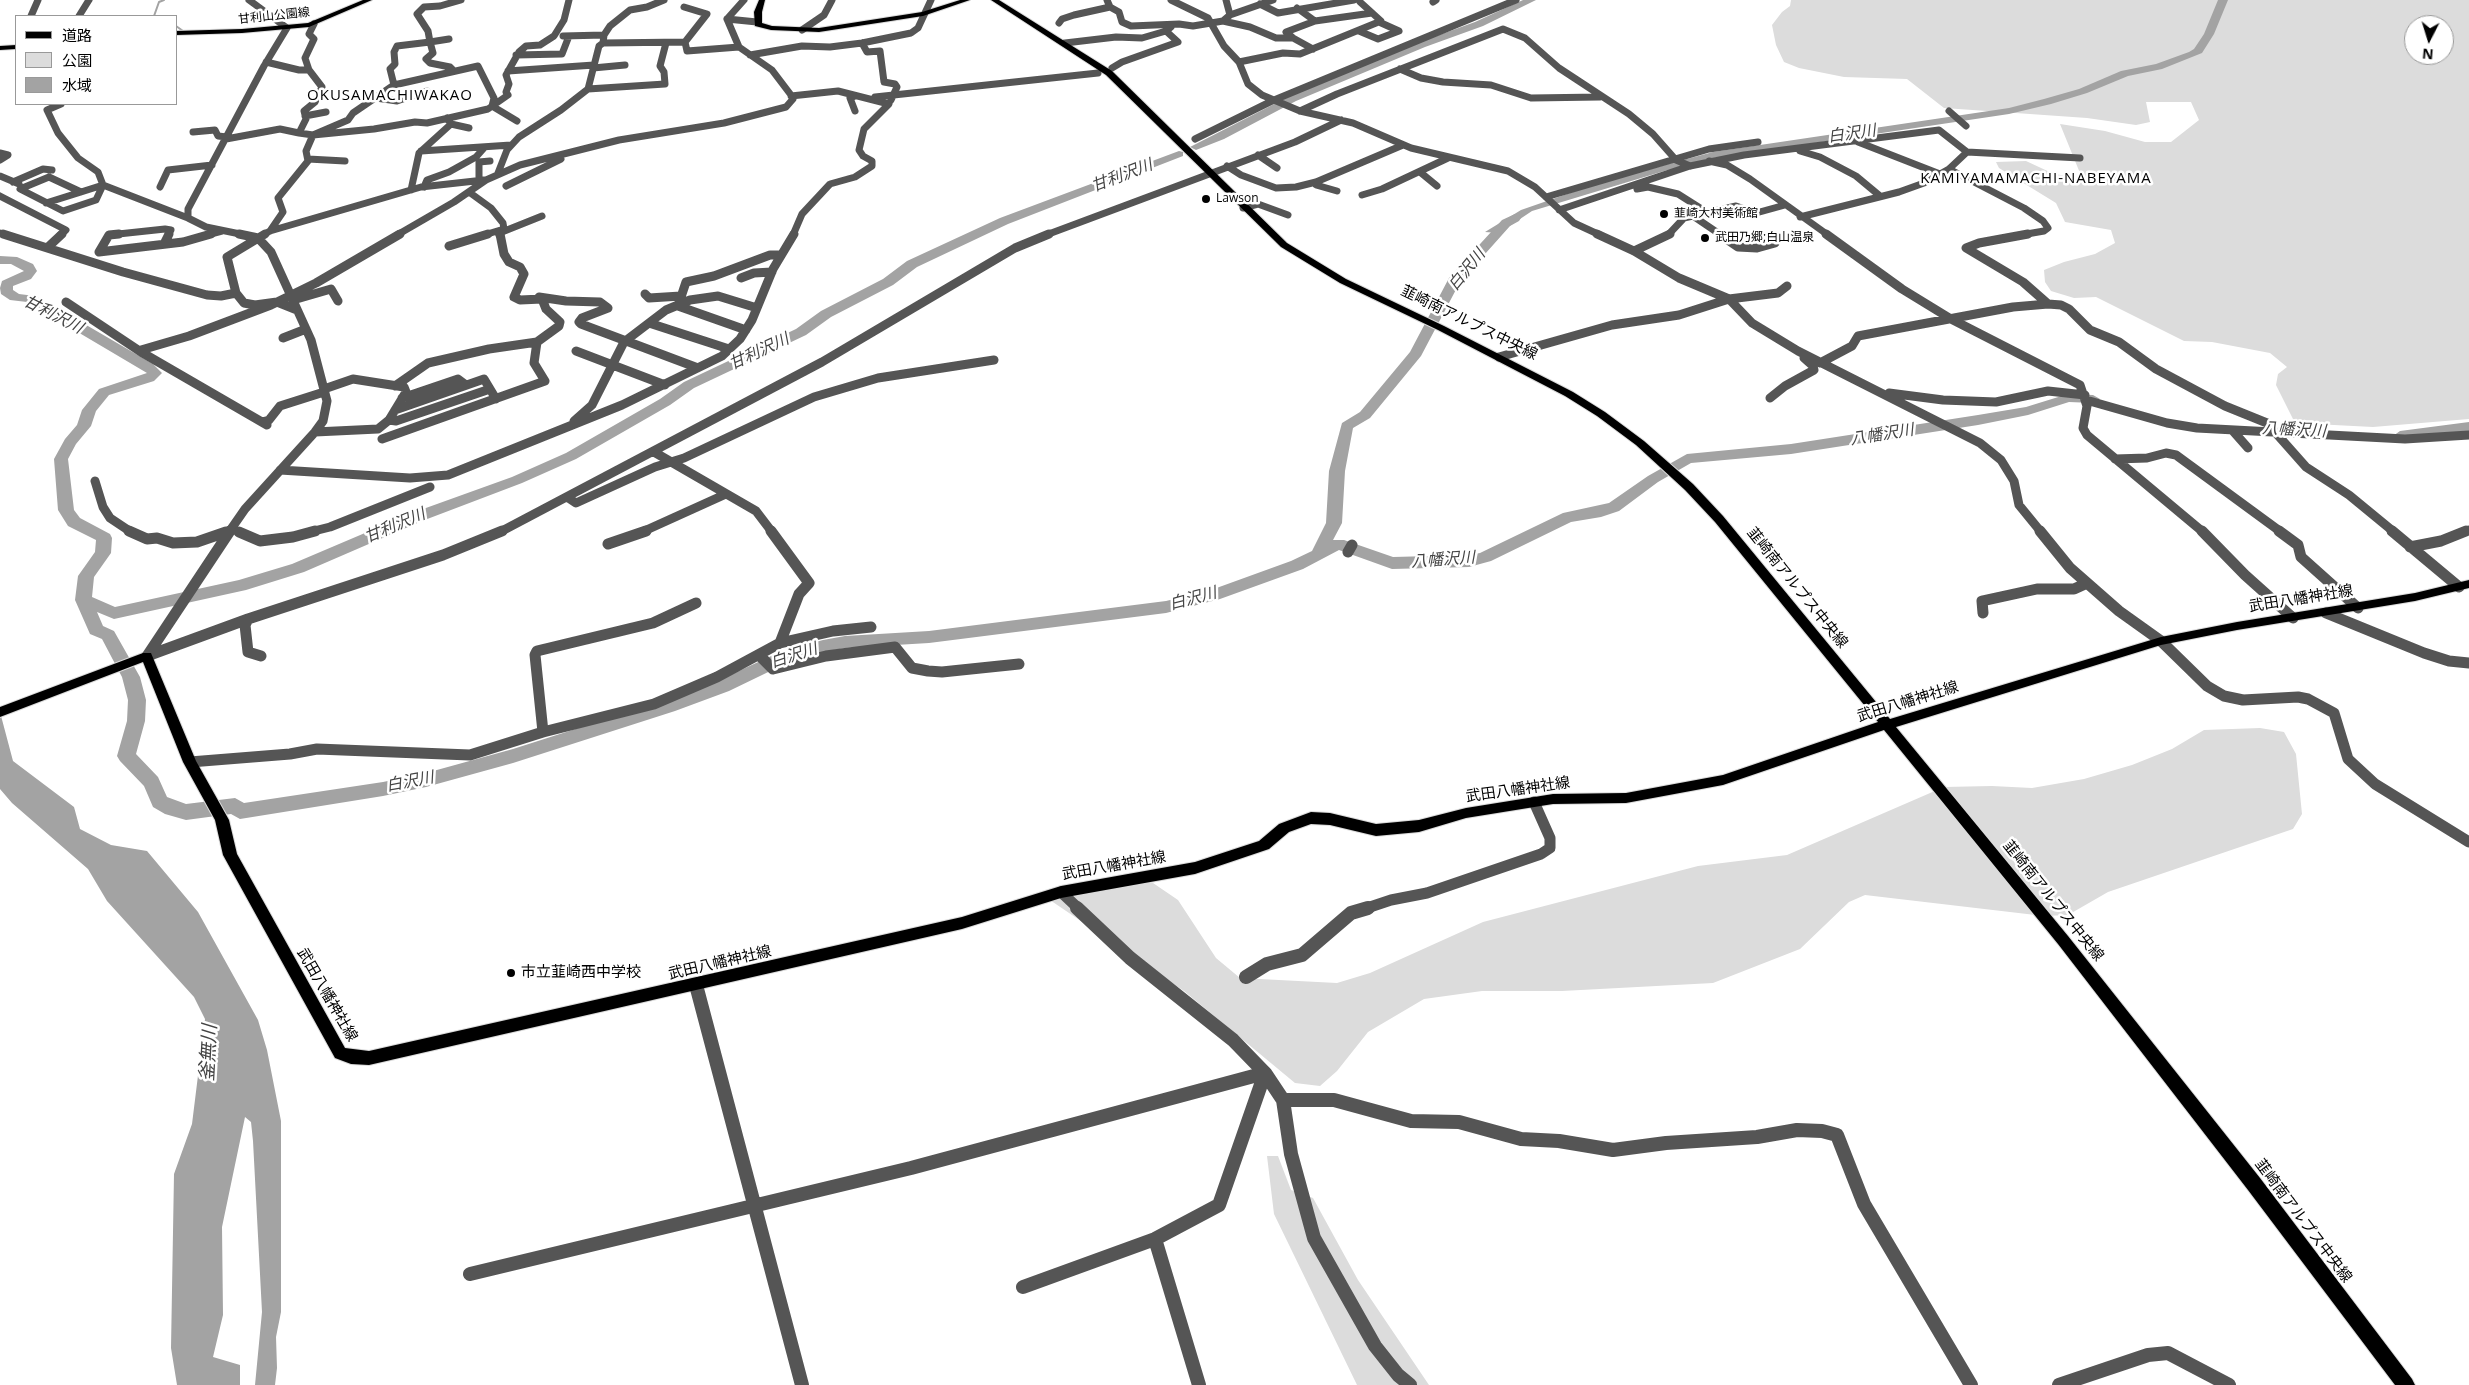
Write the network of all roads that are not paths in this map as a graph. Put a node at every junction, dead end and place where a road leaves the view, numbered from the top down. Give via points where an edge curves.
1 (38, 0) edge
2 (89, 0) edge
3 (249, 0) edge
4 (369, 0) edge
5 (461, 0) edge
6 (569, 0) edge
7 (664, 0) edge
8 (744, 0) edge
9 (762, 0) edge
10 (832, 0) edge
11 (931, 0) edge
12 (967, 0) edge
13 (994, 0) edge
14 (1107, 0) edge
15 (1171, 0) edge
16 (1226, 0) edge
17 (1273, 0) edge
18 (1359, 0) edge
19 (1516, 0) edge
20 (1260, 4) junction
21 (1110, 7) junction
22 (1298, 8) junction
23 (1372, 13) junction
24 (923, 14) junction
25 (31, 15) edge
26 (80, 15) edge
27 (1230, 15) junction
28 (705, 17) junction
29 (722, 18) junction
30 (1315, 20) junction
31 (1210, 21) junction
32 (1223, 21) junction
33 (757, 22) junction
34 (1379, 22) junction
35 (1060, 23) dead end
36 (314, 24) junction
37 (1173, 26) junction
38 (287, 28) junction
39 (802, 30) junction
40 (1166, 31) junction
41 (1358, 31) junction
42 (178, 33) edge
43 (911, 33) junction
44 (604, 35) junction
45 (554, 36) junction
46 (569, 36) junction
47 (918, 37) dead end
48 (1293, 38) junction
49 (449, 39) dead end
50 (430, 42) junction
51 (685, 42) junction
52 (603, 43) junction
53 (666, 43) junction
54 (862, 43) junction
55 (1065, 43) junction
56 (844, 45) junction
57 (15, 47) edge
58 (739, 47) junction
59 (0, 48) edge
60 (1313, 49) junction
61 (1300, 54) junction
62 (750, 55) junction
63 (851, 55) dead end
64 (516, 56) junction
65 (1285, 60) dead end
66 (266, 62) junction
67 (1239, 62) junction
68 (625, 65) dead end
69 (594, 66) junction
70 (1112, 68) dead end
71 (1400, 69) junction
72 (309, 70) junction
73 (454, 70) junction
74 (508, 71) junction
75 (1098, 73) dead end
76 (1244, 75) junction
77 (394, 86) junction
78 (588, 89) junction
79 (427, 91) dead end
80 (894, 94) junction
81 (1250, 95) dead end
82 (791, 96) junction
83 (855, 96) junction
84 (1600, 97) junction
85 (376, 98) junction
86 (870, 98) junction
87 (1274, 100) junction
88 (889, 104) junction
89 (60, 105) edge
90 (567, 105) junction
91 (492, 106) junction
92 (855, 111) dead end
93 (1300, 111) junction
94 (1948, 111) dead end
95 (326, 112) dead end
96 (406, 114) dead end
97 (305, 116) junction
98 (517, 120) dead end
99 (560, 120) dead end
100 (1342, 120) junction
101 (449, 121) junction
102 (396, 125) junction
103 (1966, 126) dead end
104 (469, 128) dead end
105 (193, 132) dead end
106 (300, 133) junction
107 (313, 135) junction
108 (226, 138) junction
109 (1195, 139) dead end
110 (1854, 141) junction
111 (1758, 142) dead end
112 (511, 145) junction
113 (1403, 145) junction
114 (484, 148) junction
115 (1796, 150) junction
116 (421, 151) junction
117 (579, 152) junction
118 (1967, 152) junction
119 (0, 153) edge
120 (1258, 155) junction
121 (1448, 158) junction
122 (2080, 158) dead end
123 (308, 159) junction
124 (0, 160) edge
125 (1676, 160) junction
126 (345, 161) dead end
127 (490, 161) dead end
128 (1709, 162) junction
129 (212, 164) junction
130 (1227, 166) junction
131 (1690, 166) junction
132 (1277, 168) dead end
133 (1949, 169) junction
134 (52, 170) dead end
135 (1420, 172) junction
136 (498, 173) junction
137 (1209, 173) junction
138 (1940, 174) junction
139 (0, 176) edge
140 (482, 180) junction
141 (13, 182) junction
142 (1316, 182) junction
143 (103, 185) junction
144 (506, 186) dead end
145 (1438, 186) dead end
146 (25, 187) junction
147 (160, 187) dead end
148 (426, 187) junction
149 (1622, 189) junction
150 (411, 190) junction
151 (1336, 191) dead end
152 (81, 192) junction
153 (469, 192) junction
154 (427, 195) dead end
155 (1362, 195) dead end
156 (0, 196) edge
157 (1880, 196) junction
158 (1547, 198) junction
159 (46, 203) junction
160 (1785, 205) junction
161 (1243, 208) junction
162 (1558, 209) junction
163 (1708, 213) junction
164 (1288, 215) dead end
165 (542, 216) dead end
166 (1693, 216) junction
167 (1800, 217) junction
168 (188, 218) junction
169 (226, 230) junction
170 (503, 230) junction
171 (270, 231) junction
172 (0, 233) edge
173 (258, 238) junction
174 (1775, 243) dead end
175 (164, 244) junction
176 (449, 246) dead end
177 (47, 248) junction
178 (1634, 251) junction
179 (780, 255) junction
180 (773, 270) junction
181 (741, 278) dead end
182 (1787, 286) dead end
183 (236, 293) junction
184 (645, 294) dead end
185 (681, 296) junction
186 (292, 297) junction
187 (539, 297) junction
188 (1729, 299) junction
189 (338, 301) dead end
190 (66, 302) dead end
191 (277, 302) junction
192 (2048, 304) junction
193 (678, 306) junction
194 (757, 308) junction
195 (297, 310) junction
196 (1952, 319) junction
197 (649, 323) junction
198 (306, 329) junction
199 (746, 330) junction
200 (284, 338) dead end
201 (537, 342) junction
202 (624, 342) junction
203 (141, 350) junction
204 (729, 350) junction
205 (576, 351) dead end
206 (1798, 351) junction
207 (1499, 357) junction
208 (994, 360) dead end
209 (1820, 363) junction
210 (613, 365) junction
211 (698, 368) junction
212 (1807, 374) junction
213 (1777, 381) dead end
214 (665, 384) junction
215 (466, 385) junction
216 (395, 386) junction
217 (324, 390) junction
218 (490, 390) junction
219 (1878, 391) junction
220 (402, 398) junction
221 (1770, 398) dead end
222 (2086, 398) junction
223 (496, 399) junction
224 (592, 405) junction
225 (395, 410) junction
226 (596, 415) junction
227 (389, 420) junction
228 (565, 428) junction
229 (2233, 430) junction
230 (2272, 430) junction
231 (316, 432) junction
232 (380, 434) junction
233 (2469, 435) edge
234 (2248, 448) dead end
235 (654, 452) junction
236 (2115, 459) junction
237 (672, 463) junction
238 (280, 470) junction
239 (95, 480) dead end
240 (430, 488) dead end
241 (726, 494) junction
242 (567, 498) junction
243 (2469, 530) edge
244 (226, 532) dead end
245 (239, 532) dead end
246 (608, 544) dead end
247 (2410, 547) junction
248 (2085, 584) junction
249 (2464, 586) edge
250 (696, 603) dead end
251 (2358, 608) junction
252 (1983, 613) dead end
253 (2326, 613) junction
254 (2293, 618) junction
255 (248, 619) junction
256 (871, 627) dead end
257 (2160, 640) junction
258 (780, 643) junction
259 (759, 655) junction
260 (147, 656) junction
261 (261, 656) dead end
262 (2469, 663) edge
263 (1019, 664) dead end
264 (0, 712) edge
265 (1886, 725) junction
266 (543, 732) junction
267 (190, 762) junction
268 (1534, 802) junction
269 (2469, 842) edge
270 (1061, 892) junction
271 (1246, 977) dead end
272 (696, 985) junction
273 (1265, 1072) junction
274 (1283, 1100) junction
275 (755, 1205) junction
276 (1155, 1239) junction
277 (470, 1274) dead end
278 (1024, 1288) dead end
279 (802, 1385) edge
280 (1199, 1385) edge
281 (1410, 1385) edge
282 (1971, 1385) edge
283 (2059, 1385) edge
284 (2229, 1385) edge
285 (2406, 1385) edge

1 - 25 street
2 - 26 street
3 - 38 street
4 - 36 main road, 甘利山公園線
5 - 50 street via 440,6 424,6 418,14
6 - 45 street via 564,20
7 - 28 street via 707,14
7 - 44 street via 653,6 630,10
8 - 29 street
9 - 33 main road
10 - 39 street via 824,15
11 - 24 street
12 - 24 main road
13 - 55 main road, 韮崎南アルプス中央線
14 - 21 street
15 - 31 street
16 - 27 street
17 - 20 street
18 - 22 street
18 - 23 street
19 - 87 street via 1497,4
20 - 22 street via 1278,13
20 - 27 street
21 - 35 street via 1074,15
21 - 37 street via 1119,12 1122,22 1131,26
22 - 30 street
23 - 30 street
23 - 34 street
24 - 39 main road
24 - 43 street via 918,28
27 - 32 street
28 - 29 street
28 - 51 street
29 - 33 street
29 - 58 street
30 - 48 street via 1286,32
31 - 32 street
31 - 37 street via 1193,26
31 - 67 street via 1224,46
32 - 48 street via 1250,27 1276,38
33 - 39 main road via 771,28
34 - 41 street
34 - 41 street via 1399,31 1378,39
36 - 38 main road, 甘利山公園線
36 - 72 street via 309,34 314,38 305,58
37 - 40 street
38 - 42 main road, 甘利山公園線
38 - 66 street
40 - 55 street via 1142,38 1116,37
40 - 70 street via 1178,42
41 - 60 street
43 - 47 street
43 - 54 street
44 - 46 street
44 - 52 street
45 - 46 street
45 - 64 street via 540,45 526,46
46 - 64 street via 562,54
48 - 60 street
49 - 50 street
50 - 73 street via 433,50 427,61
50 - 77 street via 397,46 390,69
51 - 53 street
51 - 58 street via 687,51
52 - 53 street
52 - 69 street via 599,46
53 - 78 street via 660,66 665,84
54 - 56 street
54 - 80 street via 867,52 880,52 884,82 895,84
55 - 137 main road, 韮崎南アルプス中央線 via 1109,73
56 - 62 street via 802,46
56 - 63 street
57 - 59 main road
58 - 62 street
60 - 61 street
61 - 65 street
61 - 67 street via 1273,54
62 - 82 street via 772,70
64 - 74 street
66 - 72 street
66 - 108 street
67 - 76 street
68 - 69 street
69 - 74 street
69 - 78 street
71 - 84 street via 1442,86 1491,85 1519,96 1540,99
71 - 84 street via 1503,29 1524,38
71 - 93 street
72 - 97 street via 322,87 315,102 304,111
73 - 77 street
73 - 91 street via 478,66 494,98
74 - 91 street via 508,95
75 - 80 street
76 - 81 street via 1239,77
76 - 87 street via 1254,90
77 - 85 street
78 - 90 street
79 - 85 street via 397,101
80 - 86 street
80 - 88 street
82 - 83 street via 838,91
82 - 117 street via 791,103 781,108 724,123 619,140
83 - 86 street
83 - 92 street via 850,98
84 - 125 street via 1629,114
85 - 107 street via 348,120
86 - 88 street
87 - 93 street
87 - 109 street
88 - 179 street via 864,129 859,150 872,161 872,166 855,177 830,184 802,214 792,238
89 - 143 street via 47,110 58,133 78,158 98,172
90 - 99 street via 571,110
90 - 112 street
91 - 98 street
91 - 101 street
93 - 100 street
94 - 103 street
95 - 97 street
96 - 102 street
97 - 106 street
100 - 113 street
100 - 120 street
101 - 102 street
101 - 104 street
101 - 116 street
102 - 107 street
105 - 108 street via 215,130 218,136
106 - 107 street
106 - 108 street via 280,129
107 - 123 street via 306,151
108 - 129 street
110 - 115 street
110 - 118 street via 1939,130
110 - 138 street
111 - 125 street via 1709,150
112 - 114 street
112 - 136 street
113 - 121 street
113 - 142 street
114 - 116 street
114 - 148 street via 476,157 427,180
115 - 128 street
115 - 157 street via 1820,157 1856,176
116 - 150 street
117 - 136 street via 531,161
117 - 144 street
118 - 122 street
118 - 133 street
119 - 124 street via 8,155
120 - 130 street
120 - 132 street
121 - 135 street
121 - 158 street via 1508,171
123 - 126 street
123 - 171 street via 278,198 283,212
125 - 131 street
125 - 158 street
127 - 140 street via 479,162
128 - 131 street
128 - 160 street via 1727,165
129 - 147 street via 168,170
129 - 168 street via 188,210
130 - 137 street
130 - 142 street via 1240,175 1276,188
131 - 149 street
133 - 138 street
133 - 192 street via 2043,220 2048,228 2044,232 1966,248 2023,282
134 - 141 street via 43,168
135 - 145 street
135 - 155 street
136 - 140 street
137 - 161 main road, 韮崎南アルプス中央線
137 - 235 street via 1015,248 822,362
138 - 157 street via 1912,187
139 - 141 street
140 - 148 street
140 - 153 street
141 - 146 street
142 - 151 street via 1321,188
143 - 152 street
143 - 159 street via 96,200 63,211
143 - 168 street
146 - 152 street via 49,177
146 - 159 street via 20,189
148 - 150 street
148 - 154 street
149 - 162 street
149 - 163 street via 1648,187 1678,194
150 - 171 street
152 - 159 street
153 - 170 street via 491,208 503,223
153 - 186 street
156 - 177 street via 66,230
157 - 167 street
158 - 162 street
160 - 163 street via 1756,213 1736,206
160 - 167 street
161 - 164 street via 1258,204
161 - 207 main road, 韮崎南アルプス中央線 via 1284,245 1343,282
162 - 178 street via 1574,223
163 - 166 street
165 - 170 street
166 - 174 street via 1738,247 1757,248
166 - 178 street via 1680,220 1675,230 1666,236
167 - 196 street via 1887,280
168 - 169 street via 198,224
169 - 173 street
169 - 175 street
170 - 176 street
170 - 187 street via 500,240 504,254 509,262 523,271 514,297 520,300
171 - 173 street
172 - 177 street
173 - 183 street via 227,257
173 - 186 street via 271,252
175 - 175 street via 109,250 100,252 109,235 171,230
177 - 183 street via 207,295
178 - 188 street via 1679,278
179 - 180 street
179 - 185 street via 686,282
180 - 181 street
180 - 194 street
182 - 188 street via 1778,293
183 - 191 street via 248,305
184 - 185 street via 649,298
185 - 193 street
186 - 189 street via 331,289
186 - 191 street
186 - 195 street
187 - 201 street via 560,322 556,329
187 - 202 street via 590,300 605,305 608,308 605,311 587,315 579,322
188 - 206 street via 1752,323
188 - 207 street via 1679,315 1612,325
190 - 203 street
191 - 195 street
191 - 203 street
192 - 196 street
192 - 230 street via 2069,309 2090,330 2119,342 2156,369
193 - 194 street via 690,300 718,296
193 - 197 street via 666,310
193 - 199 street
194 - 199 street
195 - 198 street
196 - 209 street via 1858,336 1852,346
196 - 222 street via 2080,385
197 - 202 street
197 - 204 street
198 - 200 street
198 - 217 street
199 - 204 street
201 - 216 street via 428,363
201 - 223 street via 534,364 545,381
202 - 210 street
202 - 211 street
203 - 217 street via 265,424 280,406
204 - 211 street
205 - 210 street
206 - 209 street
206 - 212 street via 1813,366 1814,370
207 - 265 main road, 韮崎南アルプス中央線 via 1602,414 1689,487 1719,519
208 - 237 street via 886,376 814,397
209 - 219 street
210 - 214 street
210 - 224 street
211 - 214 street
212 - 213 street
212 - 221 street
214 - 226 street
215 - 218 street via 484,379
215 - 220 street via 458,379
215 - 225 street
216 - 217 street via 353,379
216 - 220 street via 404,387 406,392
217 - 231 street via 326,412
218 - 223 street
218 - 227 street via 396,421
219 - 222 street via 1943,400 1996,402 2048,391
219 - 248 street via 1980,443 2000,460 2014,481 2019,506
220 - 225 street
222 - 229 street via 2167,422
222 - 236 street via 2083,428
223 - 232 street
224 - 226 street
224 - 228 street
225 - 227 street
226 - 228 street
227 - 232 street
228 - 238 street via 462,471 432,478
229 - 230 street
229 - 234 street
230 - 233 street via 2405,439
230 - 247 street via 2306,467 2349,496
231 - 232 street
231 - 238 street
235 - 237 street
235 - 242 street
236 - 251 street via 2176,454 2298,545 2302,557
236 - 254 street via 2209,537
237 - 241 street
237 - 242 street via 576,503
238 - 260 street via 245,509
239 - 244 street via 110,518 147,539 197,542
240 - 245 street via 339,524 293,537 260,541
241 - 246 street via 649,530
241 - 258 street via 756,511 809,583 799,594
242 - 255 street via 475,544
243 - 247 street via 2441,541
247 - 249 street
248 - 252 street via 2074,589 2037,589 1991,598 1982,601
248 - 257 street
249 - 251 main road, 武田八幡神社線
250 - 266 street via 653,623 537,651
251 - 253 main road, 武田八幡神社線
253 - 254 main road, 武田八幡神社線
253 - 262 street via 2424,653
254 - 257 main road, 武田八幡神社線
255 - 260 street
255 - 261 street via 245,625 248,652
256 - 258 street via 833,631
257 - 265 main road, 武田八幡神社線
257 - 269 street via 2207,686 2224,696 2243,700 2298,697 2334,713 2348,759 2375,784
258 - 259 street
259 - 263 street via 772,668 787,668 853,651 895,648 912,668 928,671
259 - 266 street via 654,704
260 - 264 main road
260 - 267 main road, 武田八幡神社線
265 - 268 main road, 武田八幡神社線 via 1723,780 1626,798
265 - 285 main road, 韮崎南アルプス中央線 via 2063,940
266 - 267 street via 470,755 317,749
267 - 272 main road, 武田八幡神社線 via 222,820 230,855 340,1053 369,1058
268 - 270 main road, 武田八幡神社線 via 1466,813 1419,826 1376,830 1311,818 1284,828 1264,845 1195,868
268 - 271 street via 1550,838 1550,848 1541,854 1427,893 1351,913 1302,955 1267,964
270 - 272 main road, 武田八幡神社線 via 962,923
270 - 273 street via 1130,958 1234,1040
272 - 275 street
273 - 274 street
273 - 275 street via 911,1168
273 - 276 street via 1219,1205
274 - 281 street via 1291,1154 1314,1238 1375,1346
274 - 282 street via 1334,1100 1411,1121 1459,1122 1521,1139 1614,1150 1666,1143 1757,1138 1797,1130 1837,1134 1864,1204
275 - 277 street
275 - 279 street
276 - 278 street
276 - 280 street
283 - 284 street via 2148,1355 2168,1353

